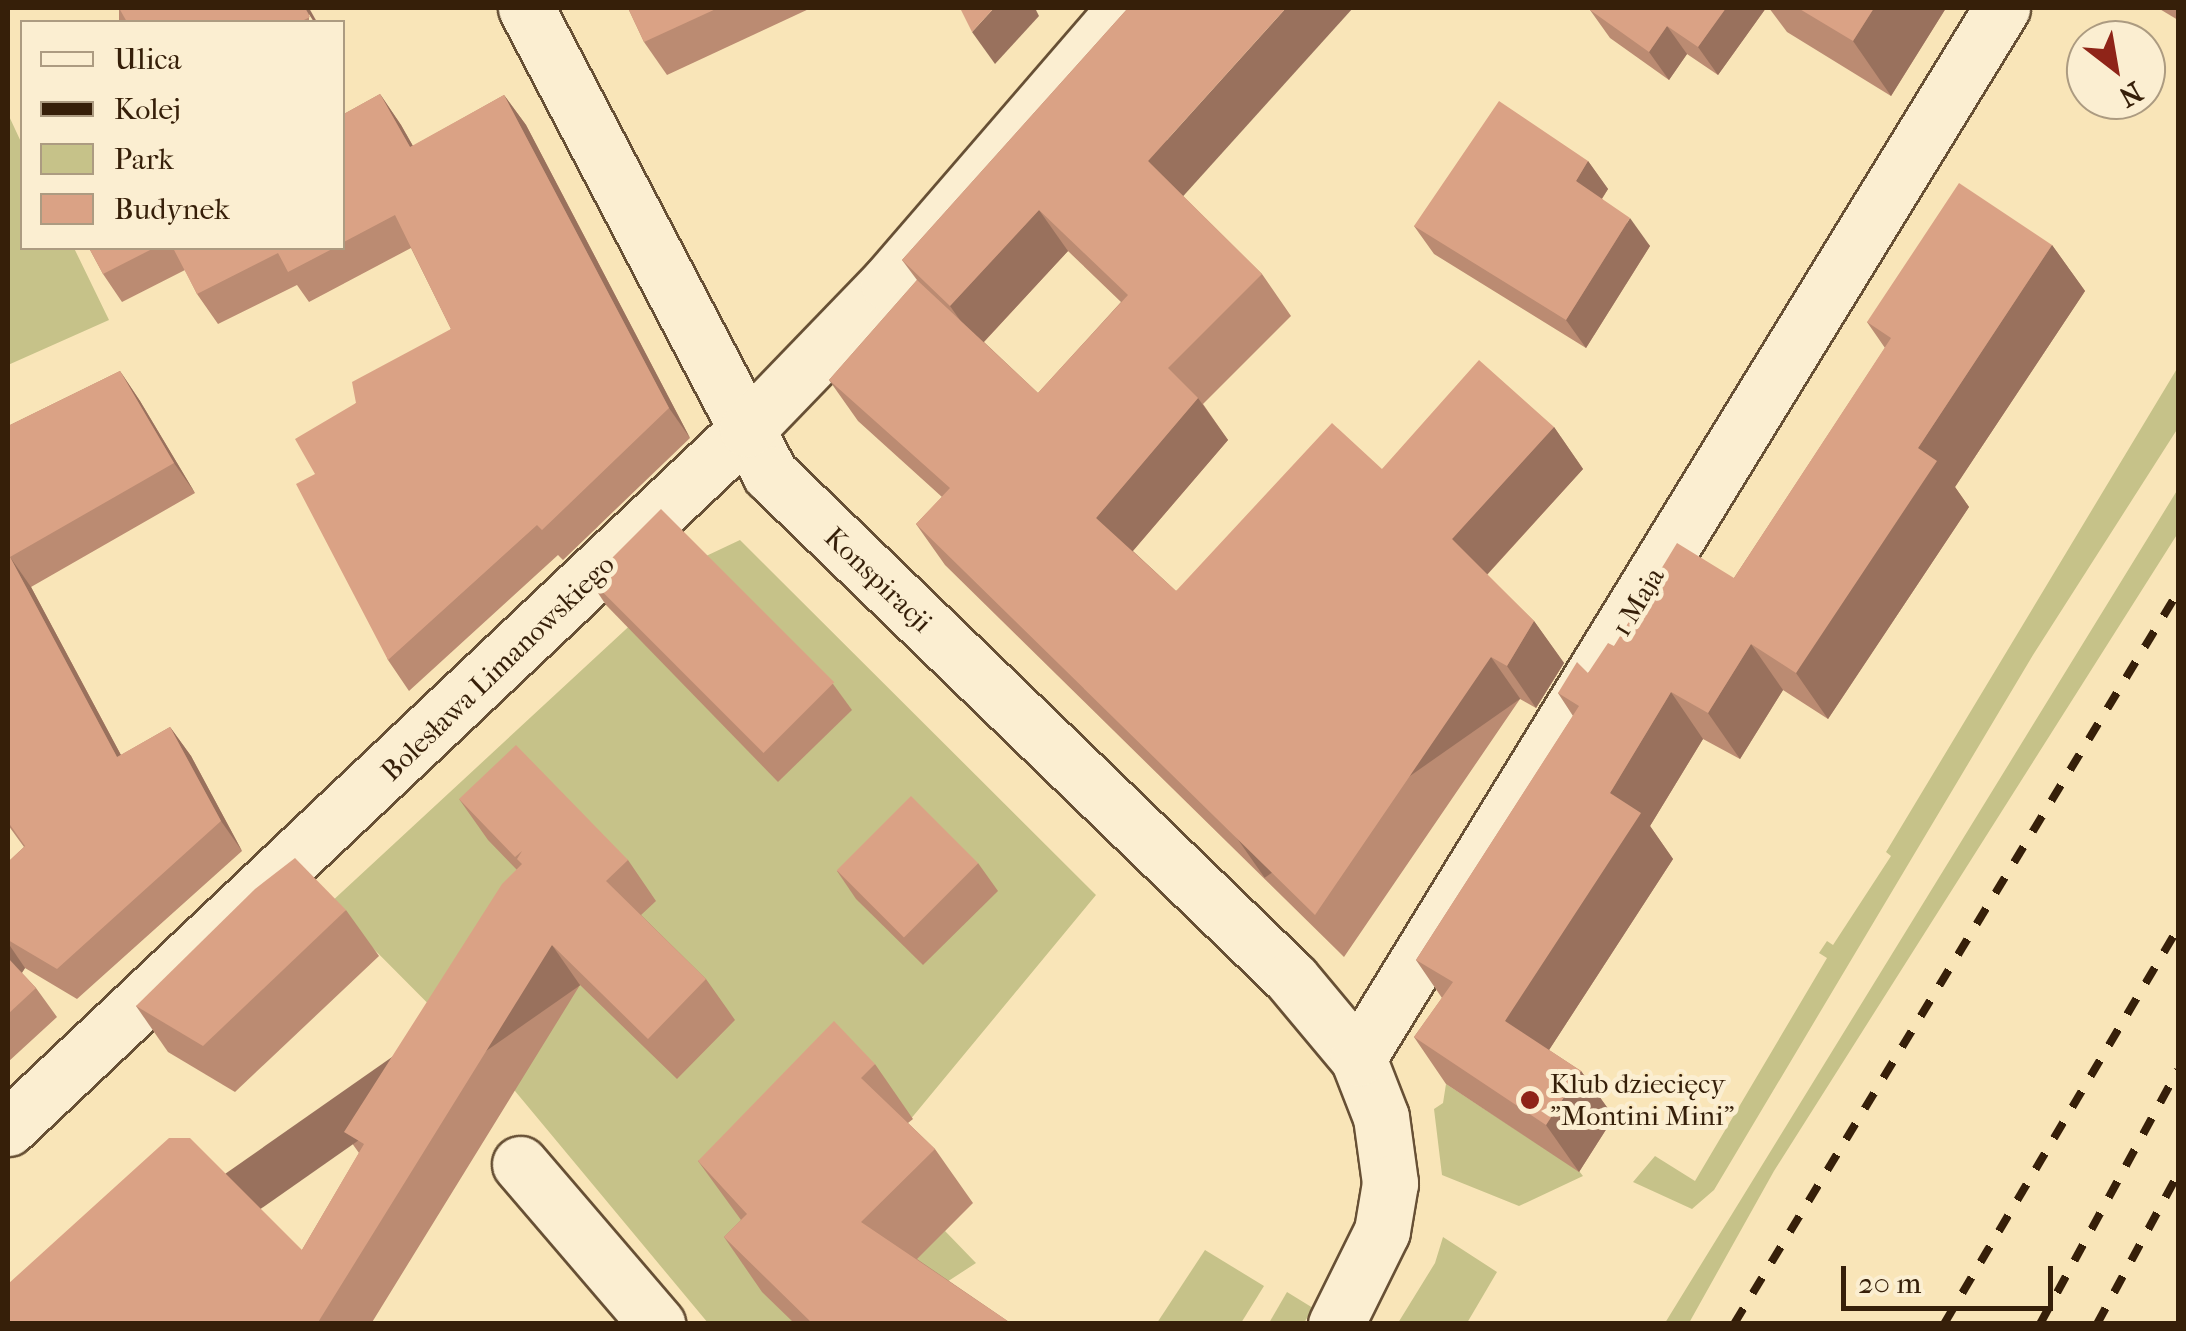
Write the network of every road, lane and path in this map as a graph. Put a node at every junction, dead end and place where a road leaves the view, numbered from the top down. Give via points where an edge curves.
1 (526, 8) edge
2 (1125, 8) edge
3 (2002, 8) edge
4 (746, 429) junction
5 (1358, 1058) junction
6 (8, 1128) edge
7 (520, 1164) dead end
8 (658, 1324) edge
9 (1336, 1324) edge

1 - 4 street, Konspiracji
2 - 4 street, Bolesława Limanowskiego via 888,283
3 - 5 street, 1 Maja
4 - 5 street, Konspiracji via 770,474 1282,969
4 - 6 street, Bolesława Limanowskiego
5 - 9 street via 1381,1117 1390,1184 1382,1231
7 - 8 street

